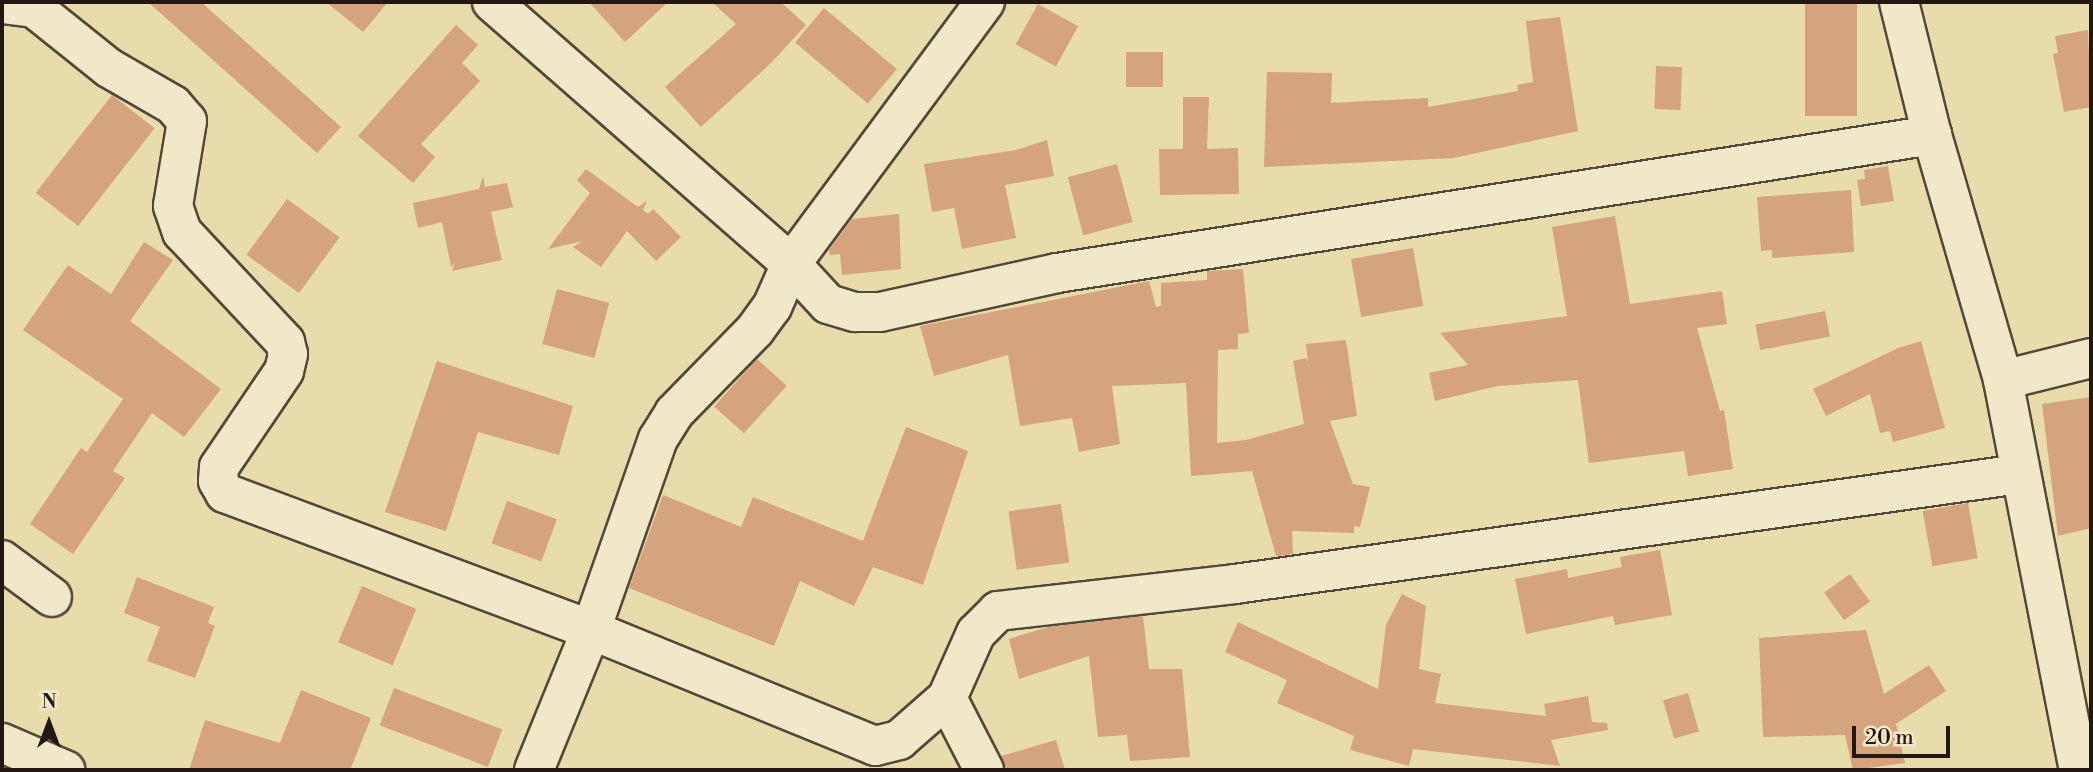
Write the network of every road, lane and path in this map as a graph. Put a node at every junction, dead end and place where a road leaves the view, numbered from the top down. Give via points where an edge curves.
1 (492, 2) edge
2 (985, 2) edge
3 (1899, 2) edge
4 (2, 4) edge
5 (1932, 135) junction
6 (791, 264) junction
7 (2091, 358) edge
8 (2003, 380) junction
9 (2020, 474) junction
10 (2, 560) edge
11 (52, 597) dead end
12 (591, 630) junction
13 (947, 698) junction
14 (2079, 720) edge
15 (2, 743) edge
16 (65, 770) edge
17 (534, 770) edge
18 (984, 770) edge
19 (2080, 770) edge

1 - 6 street
2 - 6 street
3 - 5 street
4 - 12 street via 34,8 108,68 173,105 187,121 173,206 182,232 285,342 288,354 284,371 219,467 218,481 225,493
5 - 6 street via 1057,273 880,312 828,304
5 - 8 street
6 - 12 street via 772,307 755,330 674,413 658,439
7 - 8 street
8 - 9 street
9 - 13 street via 1248,582 998,611 976,633
9 - 14 street
10 - 11 street
12 - 13 street via 875,746 900,740
12 - 17 street
13 - 18 street
14 - 19 street
15 - 16 street

